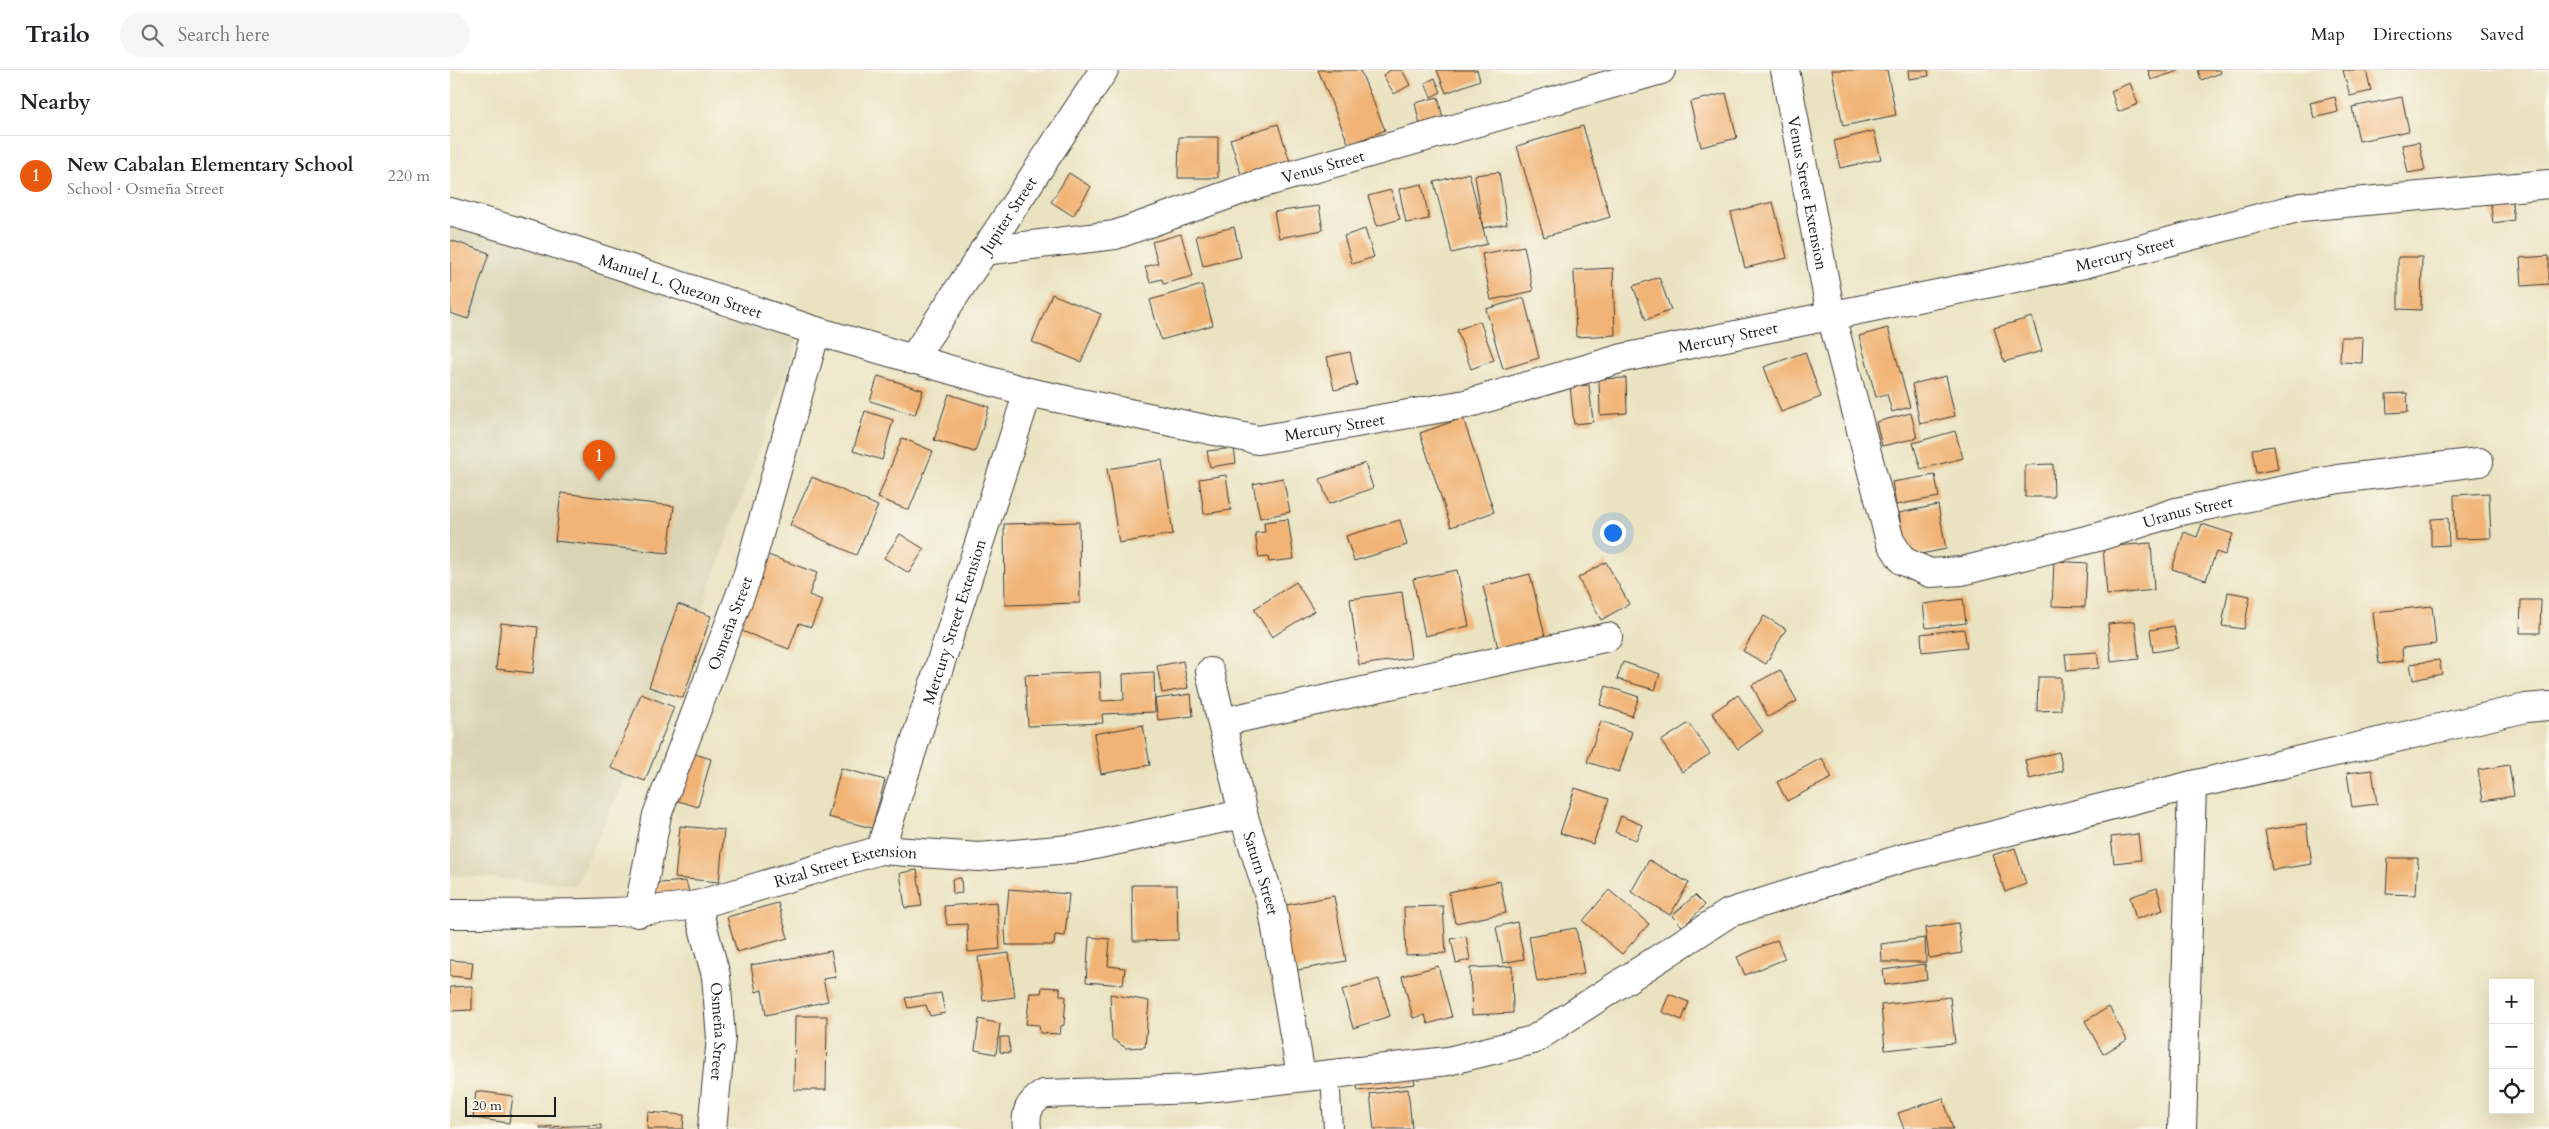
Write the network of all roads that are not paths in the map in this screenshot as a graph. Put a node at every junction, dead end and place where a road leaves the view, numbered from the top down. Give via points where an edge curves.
1 (1104, 70) edge
2 (1662, 70) edge
3 (1784, 70) edge
4 (2549, 184) edge
5 (450, 212) edge
6 (983, 251) junction
7 (1830, 315) junction
8 (816, 331) junction
9 (912, 360) junction
10 (1028, 392) junction
11 (2479, 462) dead end
12 (1903, 561) joint
13 (1608, 637) dead end
14 (1210, 672) dead end
15 (2549, 706) edge
16 (1222, 722) junction
17 (2192, 784) junction
18 (1243, 814) junction
19 (880, 850) junction
20 (698, 905) junction
21 (638, 913) junction
22 (450, 914) edge
23 (1330, 1073) junction
24 (1301, 1076) junction
25 (712, 1129) edge
26 (1027, 1129) edge
27 (1333, 1129) edge
28 (2182, 1129) edge

1 - 6 street, Jupiter Street
2 - 6 street, Venus Street via 1253,186 1116,235
3 - 7 street, Venus Street Extension
4 - 7 street, Mercury Street via 2301,207 2084,264
5 - 8 street, Manuel L. Quezon Street via 520,232
6 - 9 street, Jupiter Street
7 - 10 street, Mercury Street via 1623,358 1466,404 1258,440
7 - 12 street, Venus Street Extension via 1890,541
8 - 9 street, Manuel L. Quezon Street
8 - 21 street, Osmeña Street via 747,577 656,815
9 - 10 street, Mercury Street
10 - 19 street, Mercury Street Extension
11 - 12 street, Uranus Street via 2338,479 2176,512 2098,537 1962,571 1930,573
13 - 16 street
14 - 16 street, Saturn Street
15 - 17 street via 2526,708
16 - 18 street, Saturn Street
17 - 23 street via 1903,858 1729,914 1533,1040 1448,1060
17 - 28 street
18 - 19 street, Rizal Street Extension via 1080,848 978,857
18 - 24 street, Saturn Street via 1272,905
19 - 20 street, Rizal Street Extension
20 - 21 street, Rizal Street Extension
20 - 25 street, Osmeña Street via 716,976 722,1038
21 - 22 street, Rizal Street Extension
23 - 24 street
23 - 27 lane
24 - 26 street via 1198,1089 1044,1094 1033,1101 1025,1114

